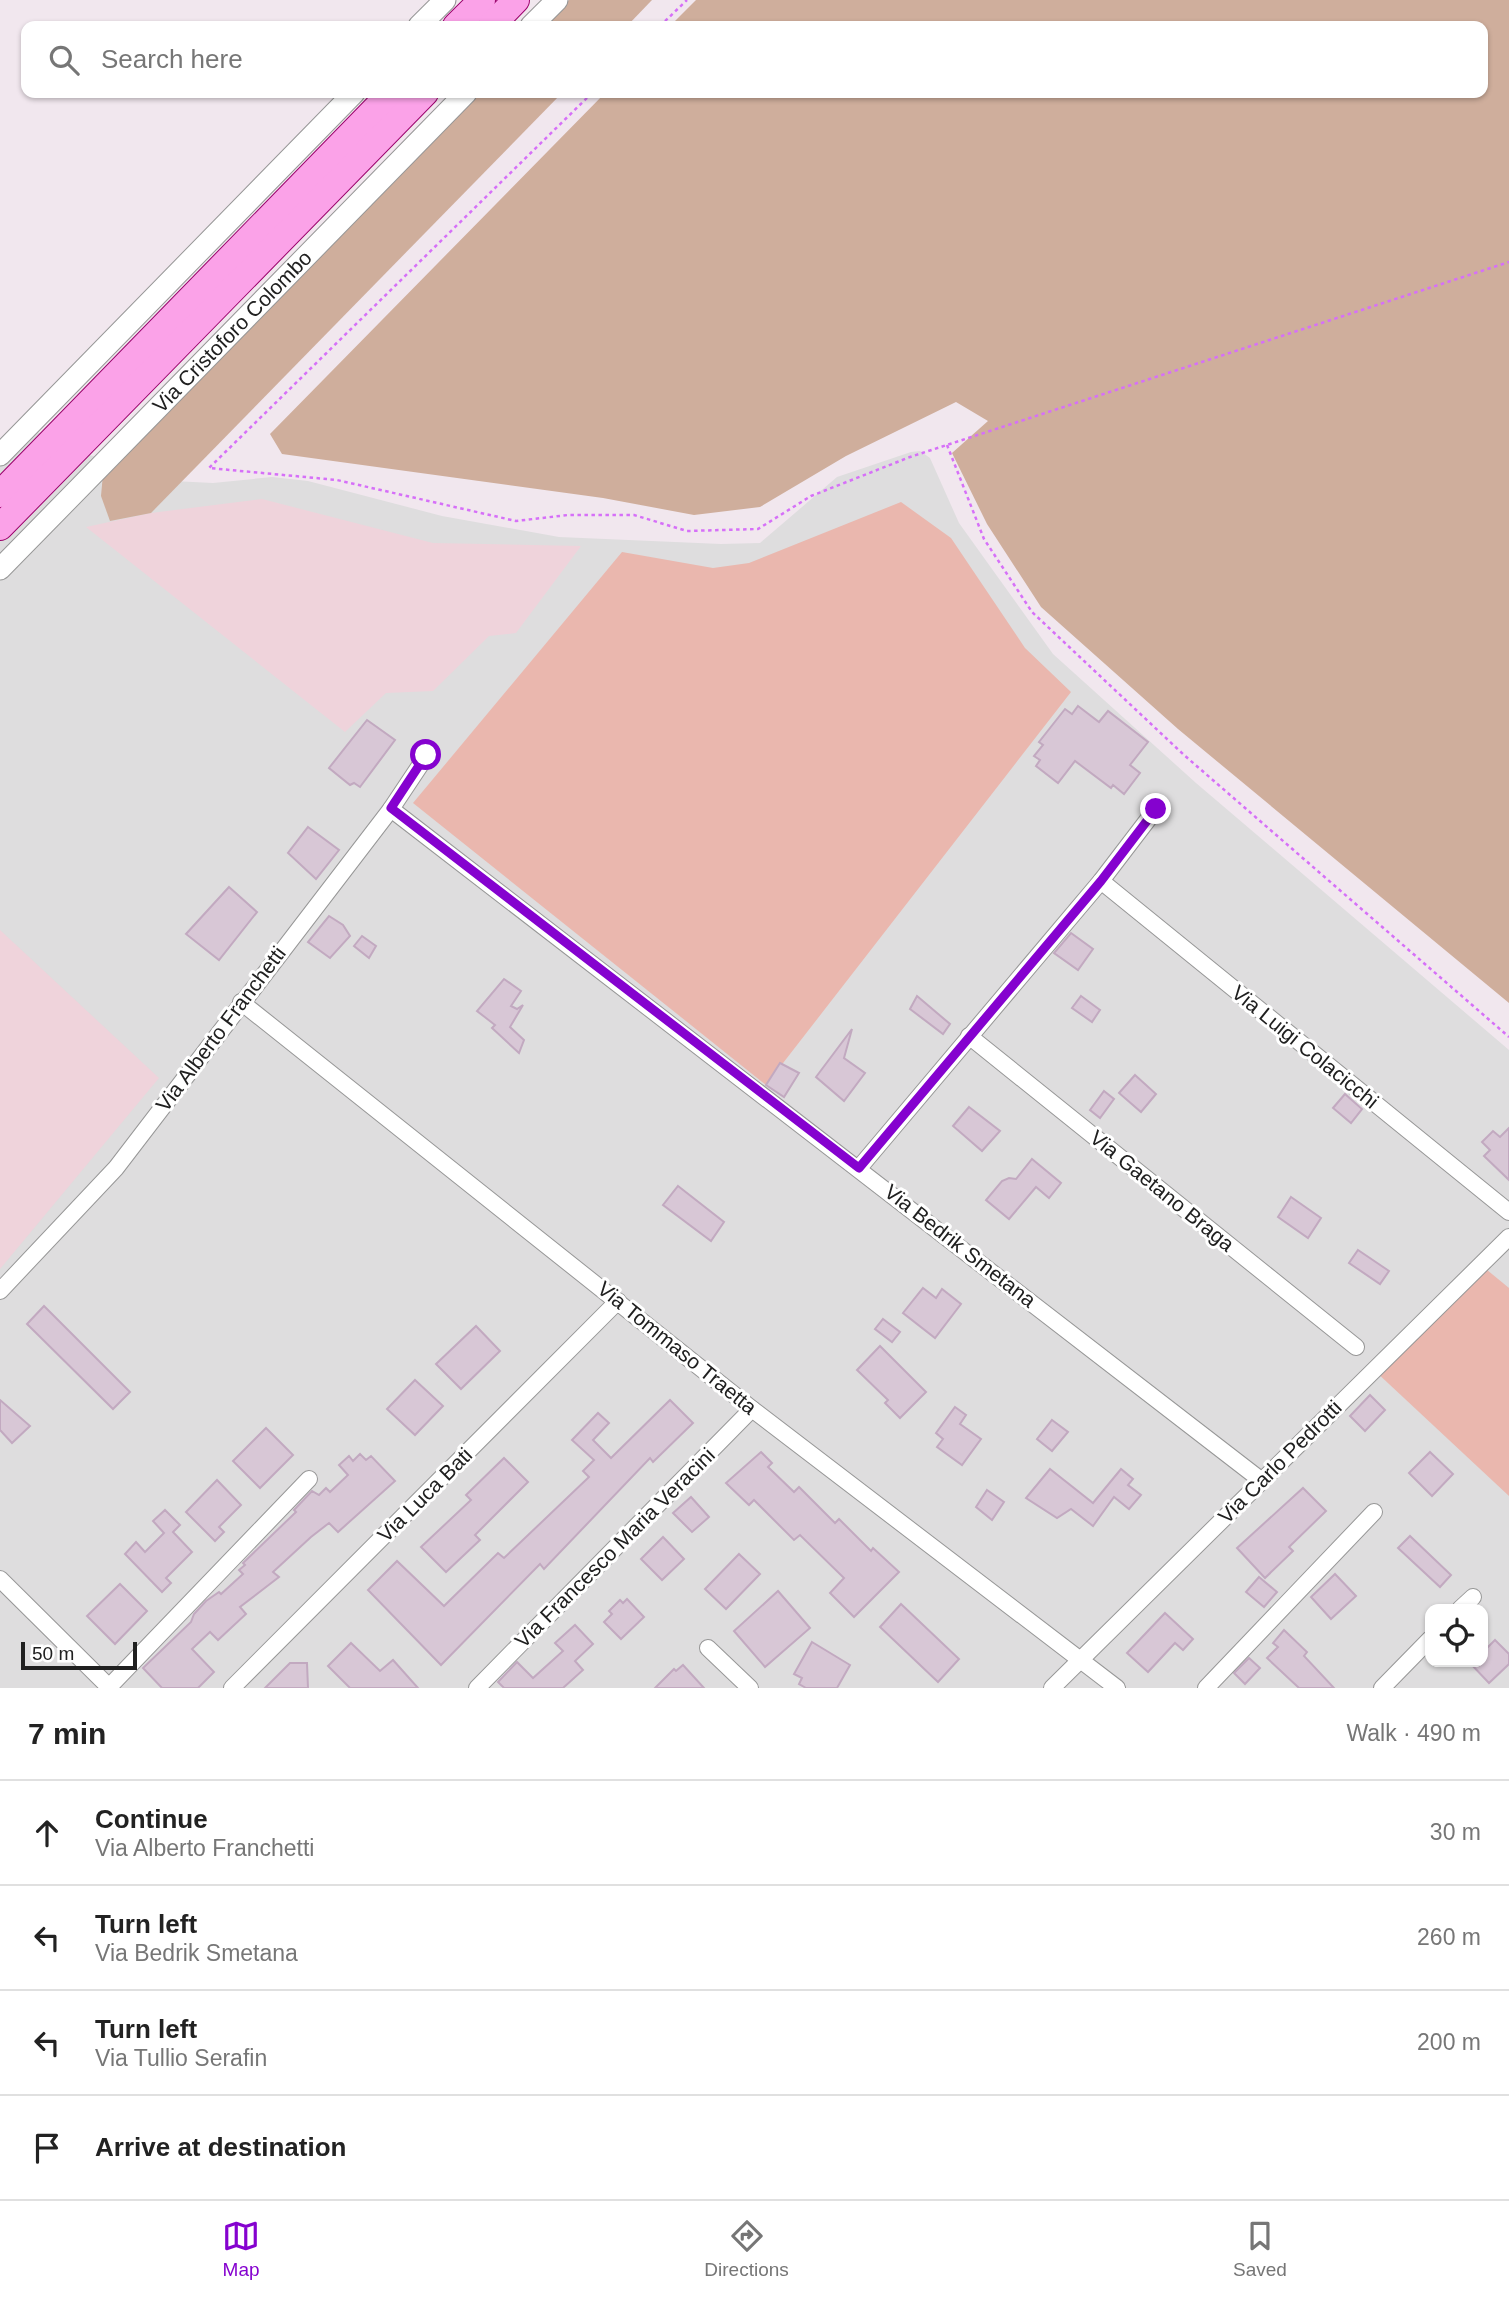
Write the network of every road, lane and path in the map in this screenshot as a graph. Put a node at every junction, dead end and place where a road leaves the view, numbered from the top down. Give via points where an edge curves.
1 (445, 0) edge
2 (482, 0) edge
3 (516, 0) edge
4 (557, 0) edge
5 (687, 0) edge
6 (424, 21) edge
7 (461, 21) edge
8 (496, 21) edge
9 (536, 21) edge
10 (665, 21) edge
11 (349, 98) edge
12 (386, 98) edge
13 (420, 98) edge
14 (461, 98) edge
15 (587, 98) edge
16 (1509, 262) edge
17 (947, 446) junction
18 (0, 455) edge
19 (0, 494) edge
20 (0, 527) edge
21 (0, 569) edge
22 (426, 755) dead end
23 (391, 808) junction
24 (1156, 809) dead end
25 (1101, 881) junction
26 (241, 1002) junction
27 (969, 1036) junction
28 (1509, 1037) edge
29 (859, 1168) junction
30 (1509, 1212) edge
31 (1509, 1237) edge
32 (0, 1291) edge
33 (618, 1301) junction
34 (1356, 1347) dead end
35 (752, 1409) junction
36 (309, 1479) dead end
37 (1262, 1481) junction
38 (1374, 1512) dead end
39 (0, 1579) edge
40 (1472, 1597) dead end
41 (1465, 1604) edge
42 (1425, 1644) edge
43 (708, 1648) dead end
44 (1081, 1660) junction
45 (109, 1688) edge
46 (232, 1688) edge
47 (477, 1688) edge
48 (750, 1688) edge
49 (1052, 1688) edge
50 (1117, 1688) edge
51 (1206, 1688) edge
52 (1382, 1688) edge

1 - 6 street
2 - 7 main road
3 - 8 main road
4 - 9 street
5 - 10 path
11 - 18 street
12 - 19 main road
13 - 20 main road, Via Cristoforo Colombo
14 - 21 street, Via Cristoforo Colombo
15 - 17 path via 209,468 337,480 516,521 634,515 687,531 758,529 811,496
16 - 17 path
17 - 28 path via 984,539 1032,611 1184,755
22 - 23 street, Via Alberto Franchetti
23 - 26 street, Via Alberto Franchetti
23 - 29 street, Via Bedrik Smetana
24 - 25 street
25 - 27 street
25 - 30 street, Via Luigi Colacicchi
26 - 32 street, Via Alberto Franchetti via 116,1168
26 - 33 street, Via Tommaso Traetta
27 - 29 street
27 - 34 street, Via Gaetano Braga
29 - 37 street, Via Bedrik Smetana
31 - 37 street, Via Carlo Pedrotti
33 - 35 street, Via Tommaso Traetta
33 - 46 street, Via Luca Bati
35 - 44 street, Via Tommaso Traetta
35 - 47 street, Via Francesco Maria Veracini
36 - 45 street
37 - 44 street, Via Carlo Pedrotti
38 - 51 street
39 - 45 street
40 - 41 street
42 - 52 street
43 - 48 street
44 - 49 street, Via Carlo Pedrotti
44 - 50 street, Via Tommaso Traetta

